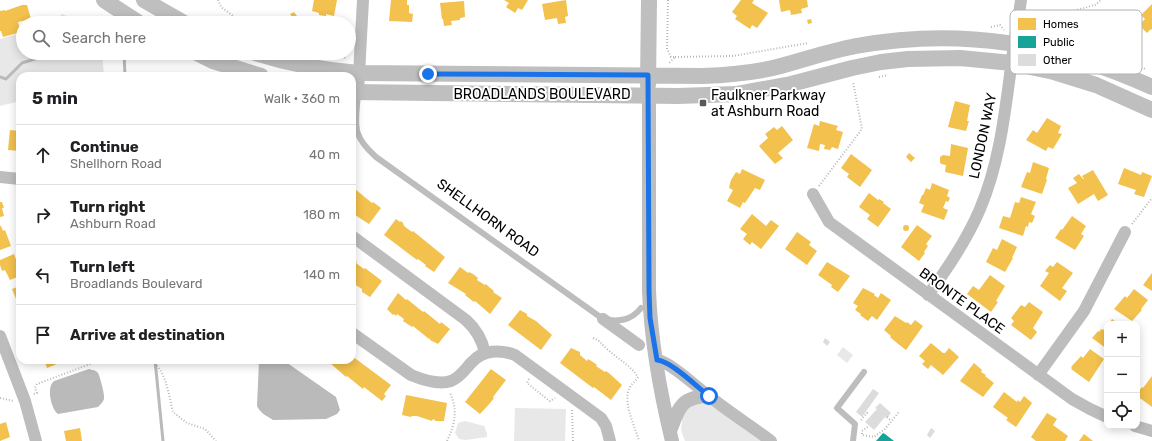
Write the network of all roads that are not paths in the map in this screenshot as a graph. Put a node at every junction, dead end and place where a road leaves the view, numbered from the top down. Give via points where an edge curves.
1 (104, 0) edge
2 (144, 0) edge
3 (363, 0) edge
4 (649, 0) edge
5 (1021, 0) edge
6 (1021, 10) edge
7 (128, 16) edge
8 (172, 16) edge
9 (1010, 39) edge
10 (211, 60) edge
11 (280, 60) edge
12 (1010, 63) edge
13 (248, 72) edge
14 (350, 72) edge
15 (356, 73) edge
16 (359, 73) junction
17 (1010, 74) edge
18 (1058, 74) edge
19 (1123, 74) edge
20 (648, 75) junction
21 (1152, 87) edge
22 (356, 88) edge
23 (356, 93) edge
24 (649, 95) junction
25 (1152, 110) edge
26 (356, 120) edge
27 (0, 177) edge
28 (16, 179) edge
29 (813, 194) road end
30 (1125, 232) road end
31 (356, 239) edge
32 (928, 295) junction
33 (641, 308) dead end
34 (603, 319) junction
35 (0, 336) edge
36 (356, 336) edge
37 (639, 344) dead end
38 (485, 353) junction
39 (657, 360) junction
40 (864, 372) dead end
41 (1038, 375) junction
42 (709, 396) junction
43 (1104, 416) edge
44 (1140, 427) edge
45 (1152, 431) edge
46 (671, 436) edge
47 (36, 441) edge
48 (610, 441) edge
49 (771, 441) edge
50 (854, 441) edge

1 - 7 main road
2 - 8 main road
3 - 16 street
4 - 20 main road
5 - 6 street, LONDON WAY
9 - 20 main road, BROADLANDS BOULEVARD via 925,38 882,42 730,75
10 - 13 main road
11 - 14 main road, BROADLANDS BOULEVARD via 312,68
12 - 24 main road, BROADLANDS BOULEVARD via 960,58 908,59 881,62 791,84 736,94
15 - 16 main road, BROADLANDS BOULEVARD
16 - 20 main road, BROADLANDS BOULEVARD
16 - 22 street
17 - 32 street, LONDON WAY via 997,157 980,209 967,236
18 - 25 main road, BROADLANDS BOULEVARD via 1079,79
19 - 21 main road
20 - 24 main road
23 - 24 main road, BROADLANDS BOULEVARD
24 - 39 street via 649,291 650,318
26 - 34 lane, SHELLHORN ROAD via 357,132 366,148
27 - 28 street
29 - 32 street, BRONTE PLACE via 828,222
30 - 41 street via 1084,311
31 - 38 street via 474,327
32 - 41 street, BRONTE PLACE
33 - 34 lane via 637,314 620,321
34 - 37 street, SHELLHORN ROAD
35 - 47 street via 24,398
36 - 38 street via 411,375 439,382 458,378 475,359
38 - 48 street via 501,351 515,355 601,418
39 - 42 street via 670,365
39 - 46 street
40 - 50 lane via 837,408 854,424
41 - 43 street, BRONTE PLACE via 1072,399
42 - 46 street via 689,399 678,409
42 - 49 street
44 - 45 street

